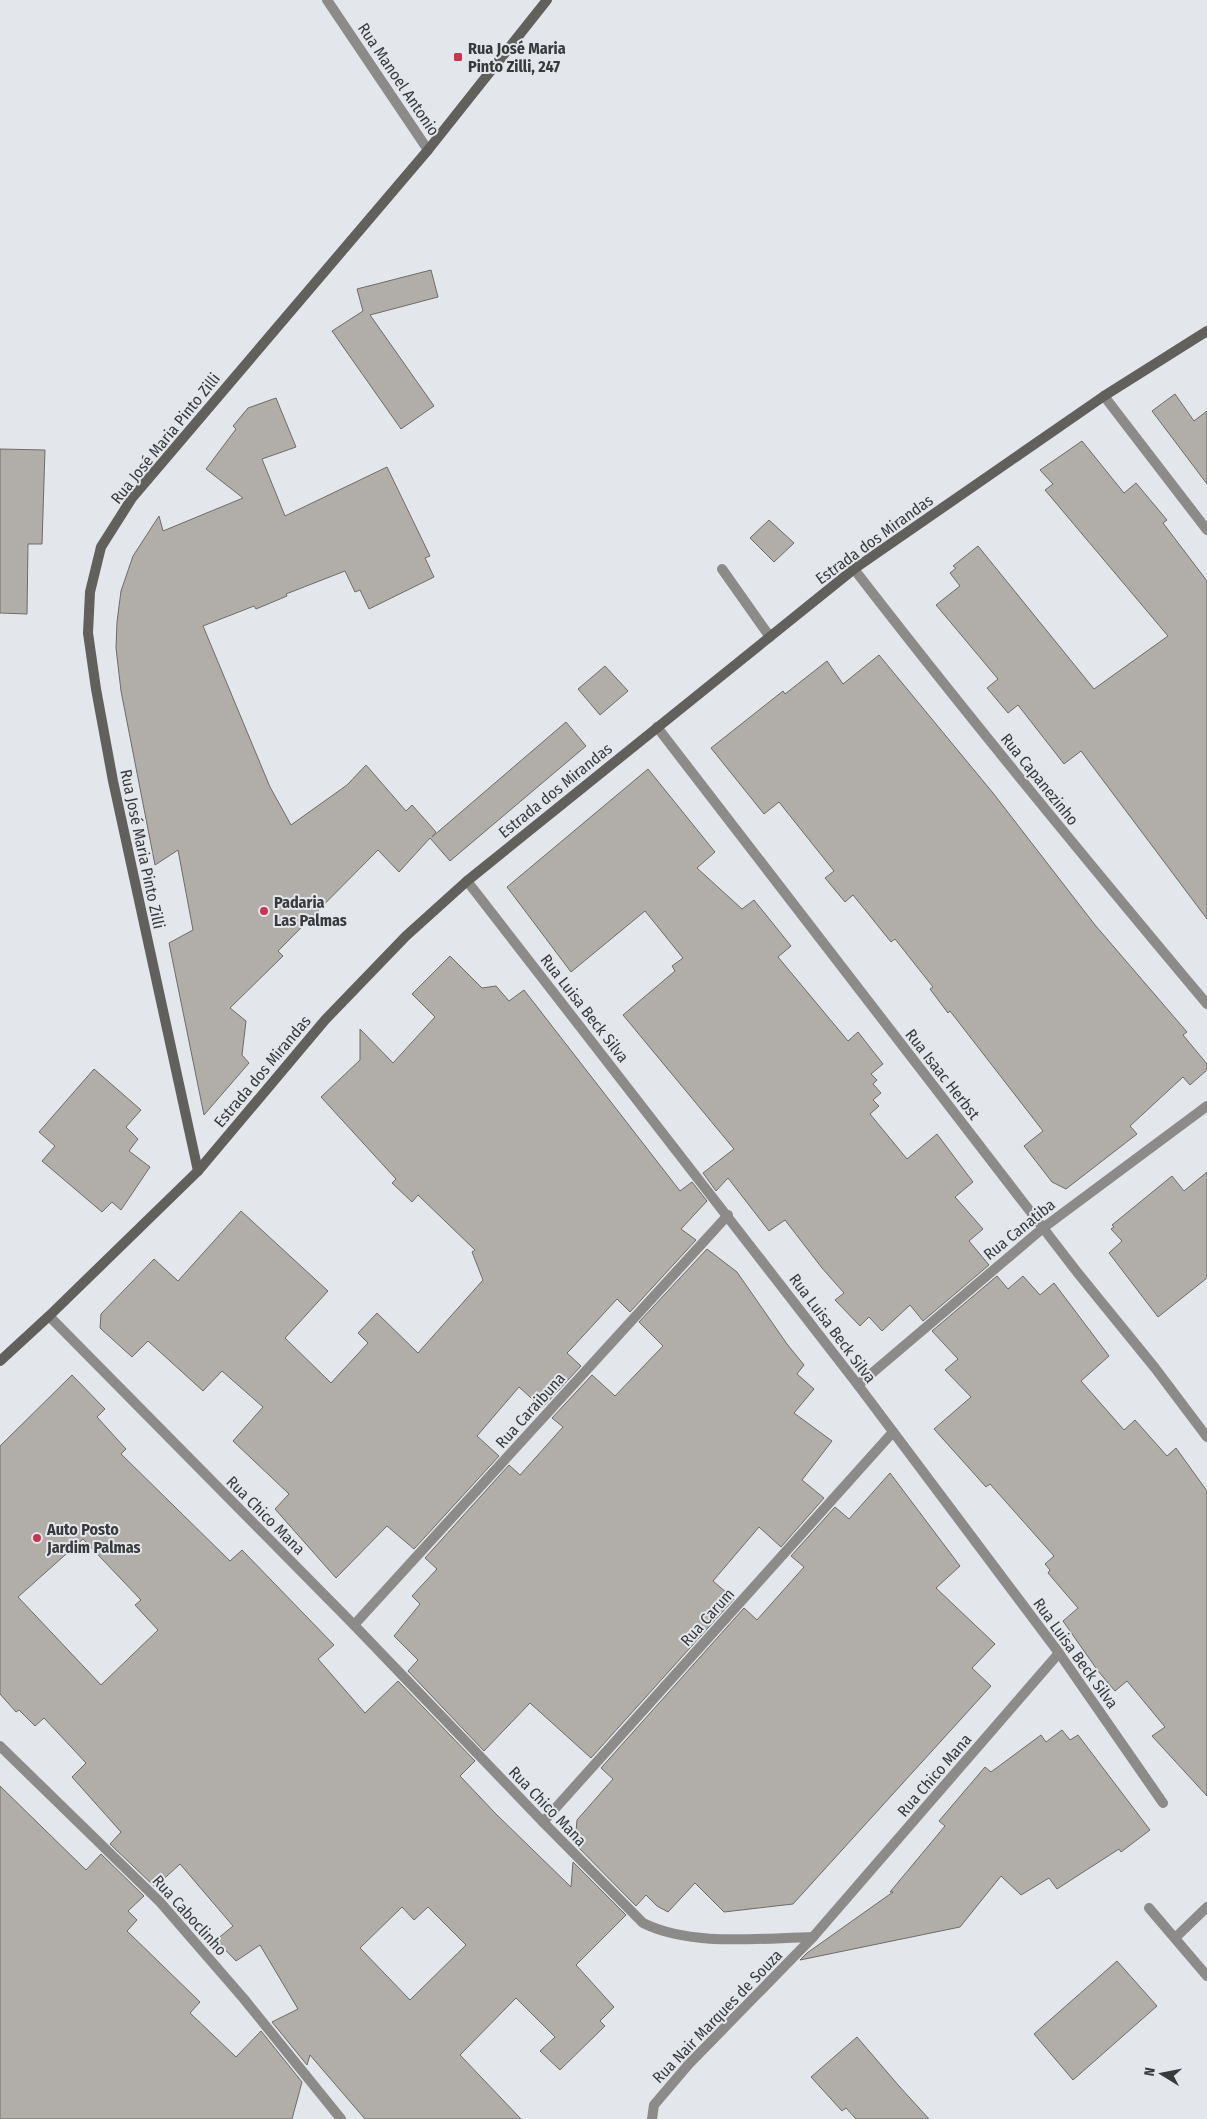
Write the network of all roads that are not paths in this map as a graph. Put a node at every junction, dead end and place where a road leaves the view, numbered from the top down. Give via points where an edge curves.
1 (327, 0) edge
2 (547, 0) edge
3 (428, 150) junction
4 (1207, 331) edge
5 (1104, 396) junction
6 (1207, 530) edge
7 (722, 569) dead end
8 (854, 569) junction
9 (770, 637) junction
10 (657, 727) junction
11 (466, 881) junction
12 (1207, 1004) edge
13 (1207, 1106) edge
14 (198, 1170) junction
15 (728, 1215) junction
16 (1043, 1228) junction
17 (49, 1316) junction
18 (0, 1361) edge
19 (858, 1384) junction
20 (893, 1432) junction
21 (1207, 1437) edge
22 (354, 1625) junction
23 (1059, 1653) junction
24 (0, 1746) edge
25 (1163, 1804) dead end
26 (543, 1822) junction
27 (1149, 1908) dead end
28 (1207, 1908) edge
29 (813, 1937) junction
30 (1175, 1938) junction
31 (1207, 1976) edge
32 (341, 2119) edge
33 (652, 2119) edge

1 - 3 street, Rua Manoel Antonio
2 - 3 street, Rua José Maria Pinto Zilli
3 - 14 street, Rua José Maria Pinto Zilli via 132,498 101,547 90,592 88,633 96,689 138,902
4 - 5 street, Estrada dos Mirandas
5 - 6 street
5 - 8 street, Estrada dos Mirandas
7 - 9 street
8 - 9 street, Estrada dos Mirandas
8 - 12 street, Rua Capanezinho via 1042,806
9 - 10 street, Estrada dos Mirandas
10 - 11 street, Estrada dos Mirandas
10 - 16 street, Rua Isaac Herbst
11 - 14 street, Estrada dos Mirandas via 406,936 325,1020
11 - 15 street, Rua Luisa Beck Silva
13 - 16 street, Rua Canatiba
14 - 17 street, Estrada dos Mirandas
15 - 19 street, Rua Luisa Beck Silva
15 - 22 street, Rua Caraibuna
16 - 19 street, Rua Canatiba
16 - 21 street, Rua Isaac Herbst
17 - 18 street, Estrada dos Mirandas
17 - 22 street, Rua Chico Mana
19 - 20 street, Rua Luisa Beck Silva
20 - 23 street, Rua Luisa Beck Silva
20 - 26 street, Rua Carum
22 - 26 street, Rua Chico Mana
23 - 25 street, Rua Luisa Beck Silva
23 - 29 street, Rua Chico Mana
24 - 32 street, Rua Caboclinho via 160,1902
26 - 29 street, Rua Chico Mana via 643,1923 660,1932 705,1939
27 - 30 street
28 - 30 street
29 - 33 street, Rua Nair Marques de Souza via 688,2064 654,2105
30 - 31 street

